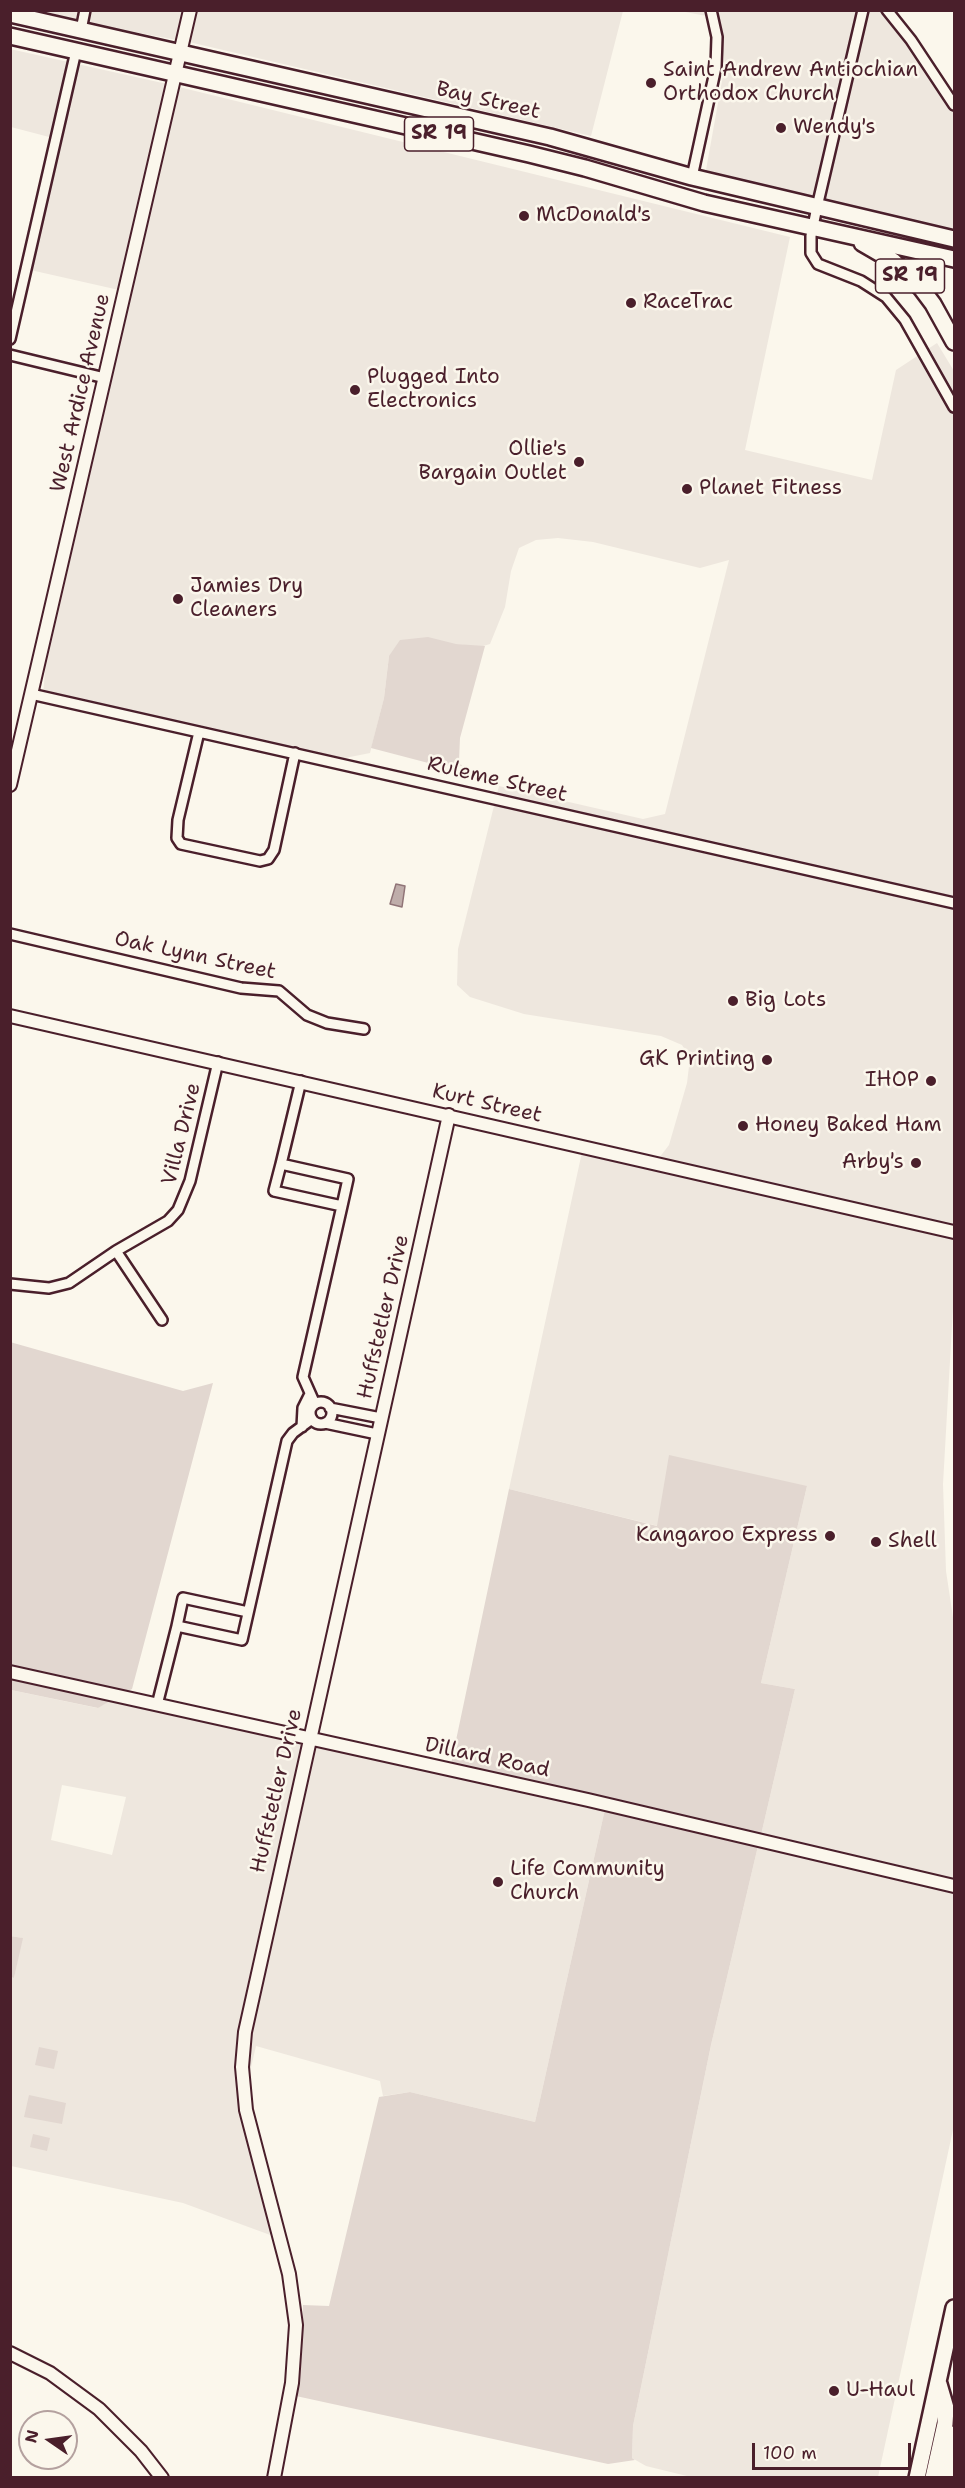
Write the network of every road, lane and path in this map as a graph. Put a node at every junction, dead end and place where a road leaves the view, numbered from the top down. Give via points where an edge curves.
1 (85, 10) edge
2 (190, 10) edge
3 (711, 10) edge
4 (864, 10) edge
5 (887, 10) edge
6 (10, 14) edge
7 (81, 30) junction
8 (10, 36) edge
9 (76, 51) junction
10 (180, 53) junction
11 (175, 73) junction
12 (367, 95) junction
13 (954, 105) edge
14 (363, 116) junction
15 (591, 147) junction
16 (585, 168) junction
17 (692, 177) junction
18 (817, 207) junction
19 (813, 227) junction
20 (843, 234) junction
21 (954, 239) edge
22 (954, 259) edge
23 (10, 339) edge
24 (954, 342) edge
25 (10, 355) edge
26 (105, 378) junction
27 (954, 407) edge
28 (31, 694) junction
29 (199, 732) junction
30 (295, 753) junction
31 (10, 785) edge
32 (954, 903) edge
33 (10, 934) edge
34 (10, 1016) edge
35 (364, 1029) dead end
36 (218, 1062) junction
37 (301, 1081) junction
38 (449, 1116) junction
39 (281, 1164) junction
40 (342, 1206) junction
41 (954, 1232) edge
42 (116, 1251) junction
43 (10, 1284) edge
44 (162, 1320) dead end
45 (310, 1394) junction
46 (315, 1404) junction
47 (330, 1407) junction
48 (366, 1414) junction
49 (381, 1418) junction
50 (312, 1419) junction
51 (325, 1423) junction
52 (302, 1427) junction
53 (362, 1430) junction
54 (377, 1434) junction
55 (248, 1612) junction
56 (177, 1626) junction
57 (10, 1672) edge
58 (157, 1705) junction
59 (309, 1739) junction
60 (954, 1886) edge
61 (954, 2308) edge
62 (10, 2353) edge
63 (938, 2383) junction
64 (954, 2434) edge
65 (162, 2478) edge
66 (274, 2478) edge
67 (917, 2478) edge
68 (933, 2478) edge
69 (945, 2478) edge

1 - 7 street
2 - 10 street, West Ardice Avenue
3 - 17 street via 717,37 716,67
4 - 18 street
5 - 13 street
6 - 7 main road, Bay Street / SR 19
7 - 10 main road, Bay Street / SR 19
8 - 9 main road, Bay Street / SR 19
9 - 11 main road, Bay Street / SR 19
9 - 23 street
10 - 11 street, West Ardice Avenue
10 - 12 main road, Bay Street / SR 19
11 - 14 main road, Bay Street / SR 19
11 - 26 street, West Ardice Avenue
12 - 14 street
12 - 15 main road, Bay Street / SR 19
14 - 16 main road, Bay Street / SR 19
15 - 16 street
15 - 17 main road, Bay Street / SR 19
16 - 19 main road, Bay Street / SR 19 via 704,203
17 - 18 main road, Bay Street / SR 19
18 - 19 street
18 - 21 main road, Bay Street / SR 19
19 - 20 main road, Bay Street / SR 19
19 - 27 street via 810,244 814,260 886,297 905,320
20 - 22 main road, Bay Street
20 - 24 main road, SR 19 via 866,244 905,271 933,304
25 - 26 street
26 - 28 street, West Ardice Avenue
28 - 29 street, Ruleme Street
28 - 31 street, West Ardice Avenue
29 - 30 street, Ruleme Street
29 - 30 street via 178,820 177,838 181,844 261,861 268,859 274,849
30 - 32 street, Ruleme Street
33 - 35 street, Oak Lynn Street via 242,988 279,991 307,1015
34 - 36 street, Kurt Street
36 - 37 street, Kurt Street
36 - 42 street, Villa Drive via 183,1202 168,1221
37 - 38 street, Kurt Street
37 - 39 street
38 - 41 street, Kurt Street
38 - 49 street, Huffstetler Drive
39 - 40 street via 348,1179
39 - 40 street via 274,1191
40 - 45 street via 303,1377
42 - 43 street, Villa Drive via 60,1286 34,1288
42 - 44 street
45 - 46 street
45 - 52 street via 303,1408
46 - 47 street
46 - 50 street via 310,1410
47 - 48 street
47 - 51 street via 331,1414
48 - 49 street
48 - 53 street
49 - 54 street, Huffstetler Drive
50 - 51 street
50 - 52 street
51 - 53 street
52 - 55 street via 287,1441
53 - 54 street
54 - 59 street, Huffstetler Drive
55 - 56 street via 242,1640
55 - 56 street via 183,1598
56 - 58 street
57 - 58 street, Dillard Road
58 - 59 street, Dillard Road
59 - 60 street, Dillard Road
59 - 66 street, Huffstetler Drive via 244,2032 246,2110 289,2274 296,2325 292,2383
61 - 63 main road
62 - 65 street via 50,2373 99,2409
63 - 67 main road
63 - 68 main road via 946,2408
64 - 69 main road

